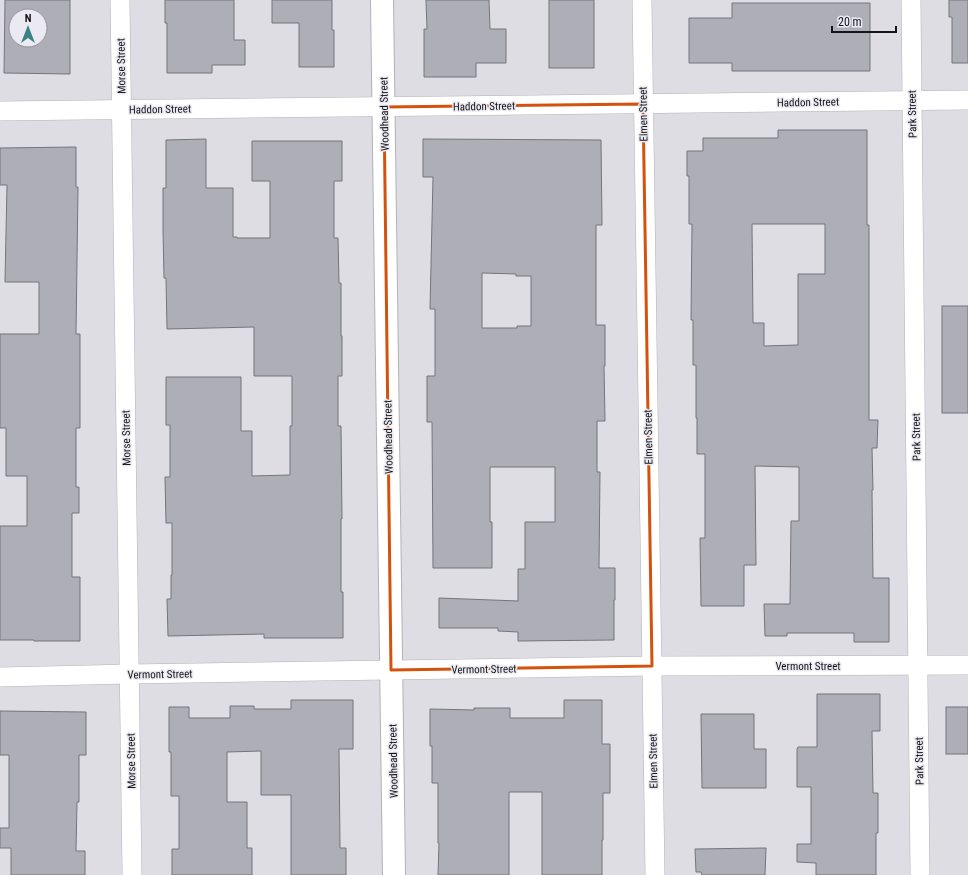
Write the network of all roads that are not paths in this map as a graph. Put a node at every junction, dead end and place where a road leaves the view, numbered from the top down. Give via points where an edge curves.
1 (120, 0) edge
2 (382, 0) edge
3 (642, 0) edge
4 (911, 0) edge
5 (968, 100) edge
6 (912, 101) junction
7 (643, 104) junction
8 (384, 107) junction
9 (122, 110) junction
10 (0, 111) edge
11 (968, 665) edge
12 (652, 666) junction
13 (918, 666) junction
14 (391, 670) junction
15 (130, 674) junction
16 (0, 677) edge
17 (132, 875) edge
18 (394, 875) edge
19 (654, 875) edge
20 (920, 875) edge

1 - 9 street, Morse Street
2 - 8 street, Woodhead Street
3 - 7 street, Elmen Street
4 - 6 street, Park Street
5 - 6 street, Haddon Street
6 - 7 street, Haddon Street
6 - 13 street, Park Street
7 - 8 street, Haddon Street
7 - 12 street, Elmen Street
8 - 9 street, Haddon Street
8 - 14 street, Woodhead Street
9 - 10 street, Haddon Street
9 - 15 street, Morse Street
11 - 13 street, Vermont Street
12 - 13 street, Vermont Street
12 - 14 street, Vermont Street
12 - 19 street, Elmen Street
13 - 20 street, Park Street
14 - 15 street, Vermont Street
14 - 18 street, Woodhead Street
15 - 16 street, Vermont Street
15 - 17 street, Morse Street

